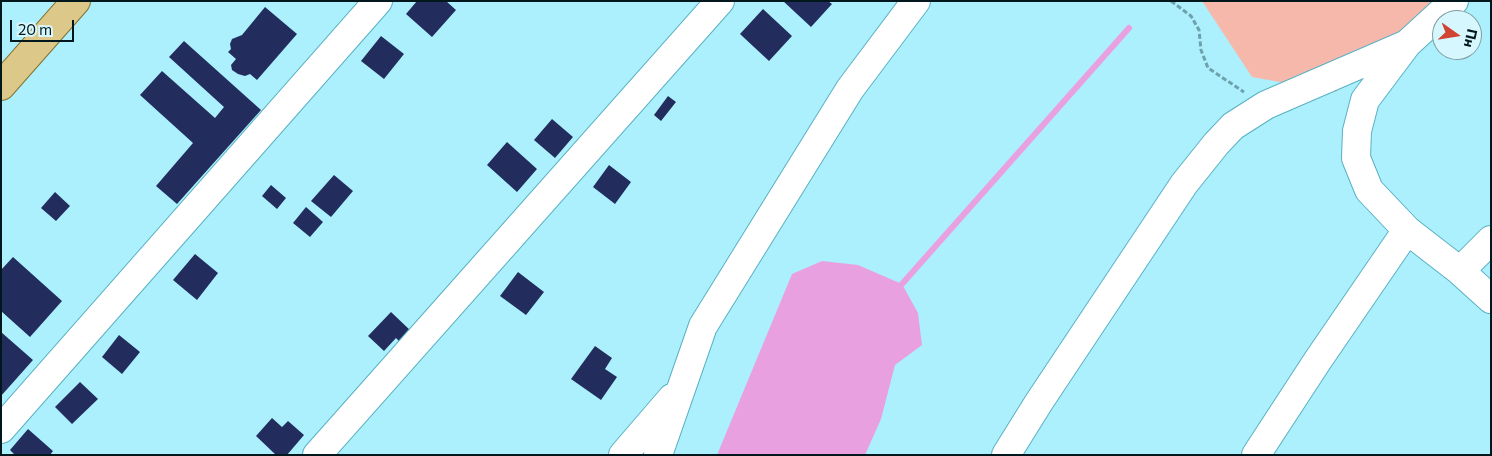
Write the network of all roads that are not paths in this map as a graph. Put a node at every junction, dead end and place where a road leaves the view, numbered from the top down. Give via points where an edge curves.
1 (76, 1) edge
2 (378, 1) edge
3 (720, 1) edge
4 (916, 1) edge
5 (1454, 1) edge
6 (1407, 44) junction
7 (1, 86) edge
8 (1406, 230) junction
9 (1491, 240) edge
10 (1460, 271) junction
11 (1491, 299) edge
12 (682, 387) junction
13 (1, 429) edge
14 (317, 455) edge
15 (623, 455) edge
16 (658, 455) edge
17 (1006, 455) edge
18 (1256, 455) edge

1 - 7 main road
2 - 13 street
3 - 14 street
4 - 12 street via 850,89 703,326
5 - 6 street
6 - 8 street via 1365,100 1357,131 1356,158 1369,190
6 - 17 street via 1266,105 1233,126 1184,184
8 - 10 street
8 - 18 street
9 - 10 street
10 - 11 street
12 - 15 street
12 - 16 street

